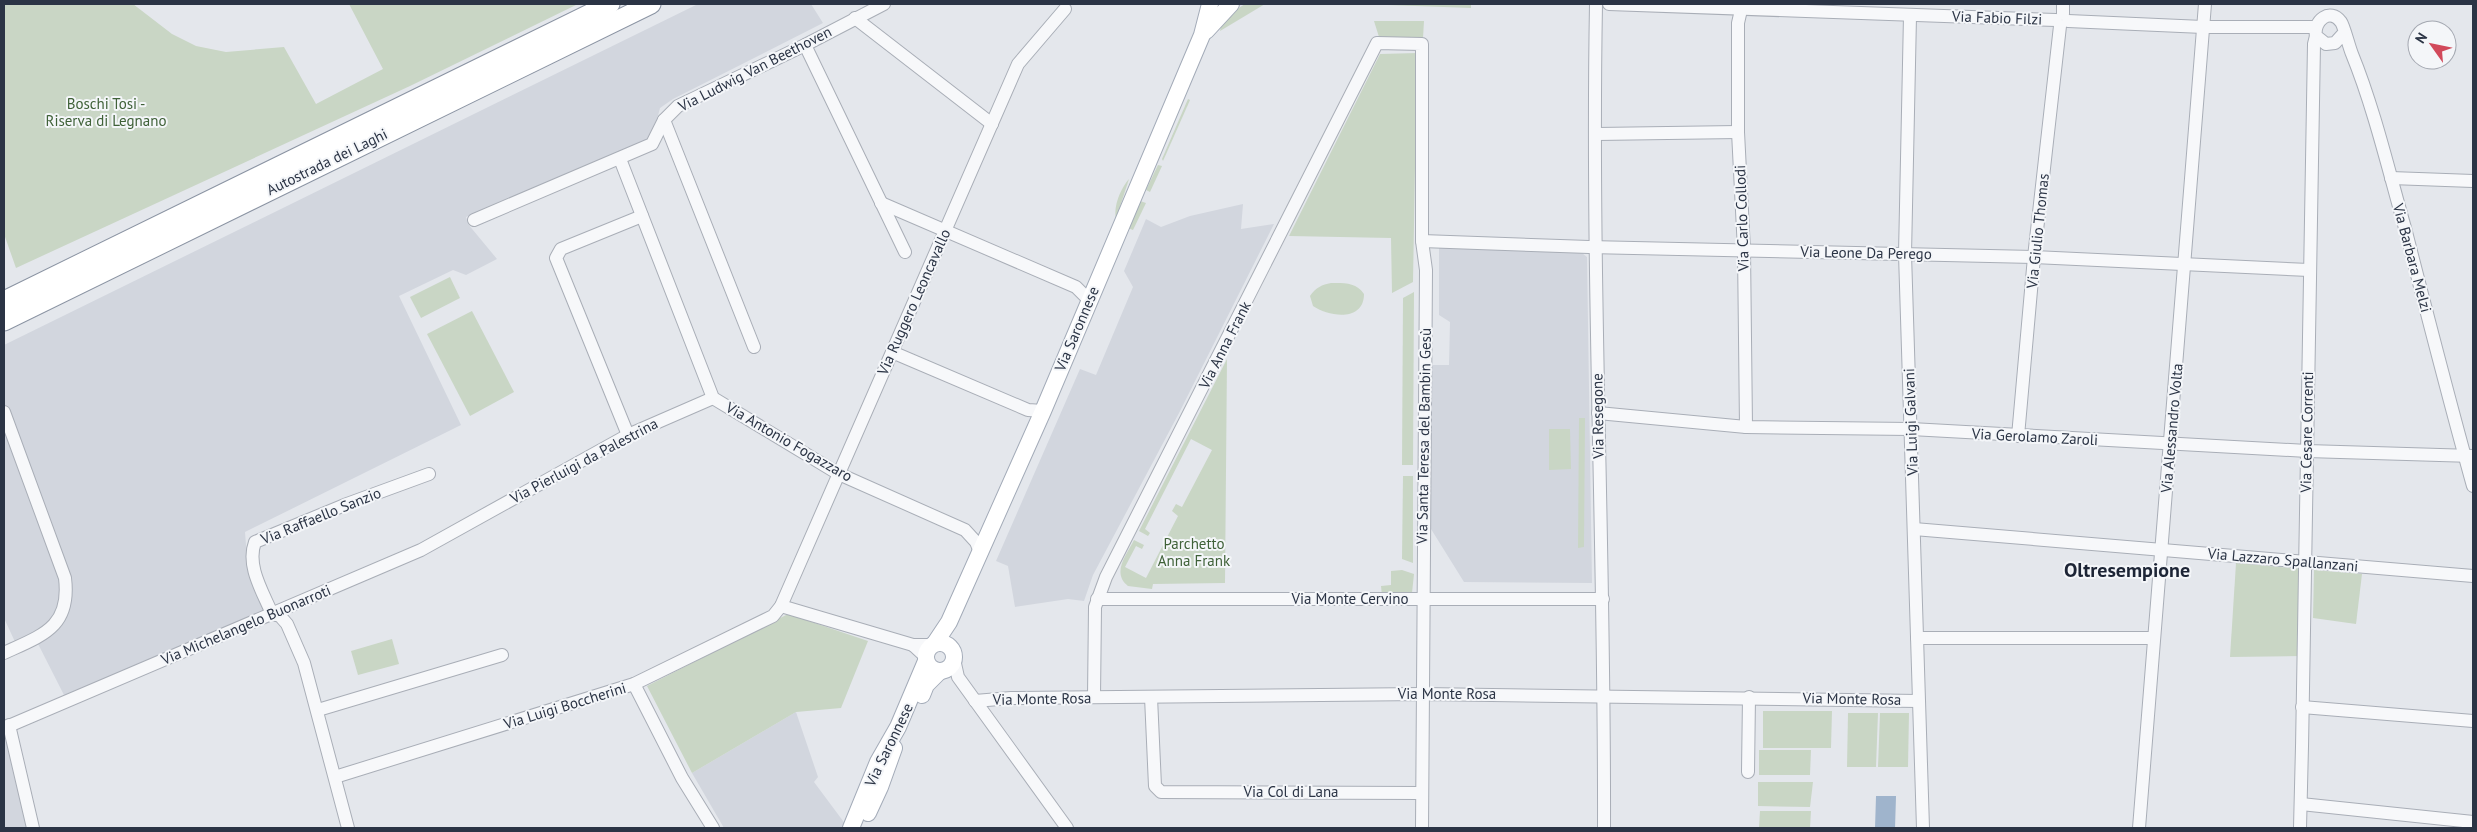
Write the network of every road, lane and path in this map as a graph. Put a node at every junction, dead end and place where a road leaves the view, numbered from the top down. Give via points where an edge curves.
1 (610, 4) edge
2 (651, 4) edge
3 (884, 4) edge
4 (1210, 4) edge
5 (1231, 4) edge
6 (1596, 4) edge
7 (1609, 4) edge
8 (2205, 4) edge
9 (1065, 8) dead end
10 (1878, 9) edge
11 (1741, 10) junction
12 (2332, 10) edge
13 (1910, 16) junction
14 (2062, 17) edge
15 (855, 18) junction
16 (2203, 27) junction
17 (2316, 31) junction
18 (2344, 33) junction
19 (1202, 35) junction
20 (1422, 44) joint
21 (2330, 45) junction
22 (804, 46) junction
23 (2355, 61) junction
24 (664, 120) junction
25 (992, 124) junction
26 (1738, 132) junction
27 (1597, 134) junction
28 (620, 159) junction
29 (2391, 178) junction
30 (2473, 181) edge
31 (881, 203) junction
32 (642, 216) junction
33 (474, 220) dead end
34 (946, 229) junction
35 (1422, 240) junction
36 (1597, 247) junction
37 (1744, 250) junction
38 (905, 252) dead end
39 (1905, 254) junction
40 (2034, 257) junction
41 (2185, 266) junction
42 (2309, 270) junction
43 (1090, 300) junction
44 (4, 301) edge
45 (4, 321) edge
46 (754, 347) dead end
47 (892, 352) junction
48 (713, 398) junction
49 (1043, 410) junction
50 (4, 412) edge
51 (1598, 414) junction
52 (1746, 427) junction
53 (1911, 430) junction
54 (628, 434) junction
55 (2018, 436) junction
56 (2170, 444) junction
57 (2307, 451) junction
58 (2469, 456) edge
59 (429, 474) dead end
60 (839, 474) junction
61 (2473, 486) edge
62 (484, 515) joint
63 (1914, 529) junction
64 (2162, 549) junction
65 (980, 552) junction
66 (2305, 563) junction
67 (2473, 576) edge
68 (1097, 599) junction
69 (1423, 599) junction
70 (1603, 599) junction
71 (781, 606) junction
72 (272, 614) junction
73 (1917, 638) junction
74 (2154, 638) junction
75 (4, 653) edge
76 (502, 655) dead end
77 (941, 659) junction
78 (634, 684) junction
79 (1423, 694) junction
80 (1605, 696) junction
81 (1151, 697) junction
82 (1749, 697) junction
83 (1094, 698) junction
84 (975, 701) junction
85 (1918, 701) junction
86 (2302, 707) junction
87 (318, 710) junction
88 (2473, 722) edge
89 (6, 726) edge
90 (1748, 772) dead end
91 (335, 777) junction
92 (1422, 793) junction
93 (2300, 804) junction
94 (2473, 822) edge
95 (33, 828) edge
96 (348, 828) edge
97 (713, 828) edge
98 (851, 828) edge
99 (860, 828) edge
100 (1067, 828) edge
101 (1422, 828) edge
102 (1604, 828) edge
103 (1923, 828) edge
104 (2138, 828) edge
105 (2300, 828) edge

1 - 44 highway, Autostrada dei Laghi
2 - 45 highway, Autostrada dei Laghi
3 - 15 street, Via Ludwig Van Beethoven
4 - 19 main road, Via Saronnese
5 - 19 main road, Via Saronnese
6 - 27 street, Via Resegone
7 - 11 street, Via Fabio Filzi
8 - 16 street, Via Alessandro Volta
9 - 25 street, Via Ruggero Leoncavallo via 1018,64
10 - 11 street, Via Fabio Filzi
10 - 13 street, Via Fabio Filzi
11 - 26 street, Via Carlo Collodi via 1738,23
12 - 17 street, Via Barbara Melzi via 2323,17
12 - 18 street, Via Barbara Melzi via 2342,22
13 - 14 street, Via Fabio Filzi
13 - 39 street, Via Luigi Galvani
14 - 16 street, Via Fabio Filzi
14 - 40 street, Via Giulio Thomas
15 - 22 street, Via Ludwig Van Beethoven
15 - 25 street
16 - 17 street, Via Fabio Filzi
16 - 41 street, Via Alessandro Volta
17 - 21 street via 2322,43
17 - 42 street, Via Cesare Correnti
18 - 21 street via 2339,41
18 - 23 street, Via Barbara Melzi
19 - 43 main road, Via Saronnese
20 - 35 street, Via Santa Teresa del Bambin Gesù
20 - 68 street, Via Anna Frank via 1377,43
21 - 23 street via 2342,49
22 - 24 street, Via Ludwig Van Beethoven via 678,106
22 - 31 street
23 - 29 street, Via Barbara Melzi
24 - 28 street, Via Ludwig Van Beethoven via 652,144
24 - 46 street
25 - 34 street, Via Ruggero Leoncavallo
26 - 27 street
26 - 37 street, Via Carlo Collodi
27 - 36 street, Via Resegone
28 - 32 street, Via Antonio Fogazzaro
28 - 33 street, Via Ludwig Van Beethoven
29 - 30 street
29 - 58 street, Via Barbara Melzi
31 - 34 street
31 - 38 street
32 - 48 street, Via Antonio Fogazzaro
32 - 54 street via 560,249 556,258
34 - 43 street via 1076,287
34 - 47 street, Via Ruggero Leoncavallo
35 - 36 street, Via Leone Da Perego
35 - 69 street, Via Santa Teresa del Bambin Gesù via 1426,270
36 - 37 street, Via Leone Da Perego
36 - 51 street, Via Resegone
37 - 39 street, Via Leone Da Perego
37 - 52 street, Via Carlo Collodi
39 - 40 street, Via Leone Da Perego
39 - 53 street, Via Luigi Galvani
40 - 41 street, Via Leone Da Perego
40 - 55 street, Via Giulio Thomas
41 - 42 street, Via Leone Da Perego
41 - 56 street, Via Alessandro Volta
42 - 57 street, Via Cesare Correnti
43 - 49 main road, Via Saronnese
47 - 49 street via 1028,410
47 - 60 street, Via Ruggero Leoncavallo
48 - 54 street, Via Pierluigi da Palestrina
48 - 60 street, Via Antonio Fogazzaro
49 - 65 main road, Via Saronnese
50 - 75 street via 65,578 66,602 57,623 34,639
51 - 52 street, Via Gerolamo Zaroli
51 - 70 street, Via Resegone
52 - 53 street, Via Gerolamo Zaroli
53 - 55 street, Via Gerolamo Zaroli
53 - 63 street, Via Luigi Galvani
54 - 62 street, Via Pierluigi da Palestrina
55 - 56 street, Via Gerolamo Zaroli
56 - 57 street, Via Gerolamo Zaroli
56 - 64 street, Via Alessandro Volta
57 - 58 street, Via Gerolamo Zaroli
57 - 66 street, Via Cesare Correnti
58 - 61 street, Via Barbara Melzi
59 - 72 street, Via Raffaello Sanzio via 255,542 252,548 253,570
60 - 65 street, Via Antonio Fogazzaro via 965,530
60 - 71 street, Via Ruggero Leoncavallo
62 - 72 street, Via Michelangelo Buonarroti via 421,550
63 - 64 street, Via Lazzaro Spallanzani
63 - 73 street, Via Luigi Galvani
64 - 66 street, Via Lazzaro Spallanzani
64 - 74 street, Via Alessandro Volta
65 - 77 main road, Via Saronnese via 949,622
66 - 67 street, Via Lazzaro Spallanzani
66 - 86 street, Via Cesare Correnti
68 - 69 street, Via Monte Cervino
68 - 83 street, Via Anna Frank via 1094,615
69 - 70 street, Via Monte Cervino
69 - 79 street, Via Santa Teresa del Bambin Gesù
70 - 80 street, Via Resegone
71 - 77 street via 913,645
71 - 78 street, Via Luigi Boccherini via 761,623
72 - 87 street via 280,616 287,624 304,663
72 - 89 street, Via Michelangelo Buonarroti
73 - 74 street
73 - 85 street, Via Luigi Galvani
74 - 104 street, Via Alessandro Volta
76 - 87 street
77 - 84 street
77 - 98 main road, Via Saronnese via 878,762
77 - 99 main road, Via Saronnese via 895,744 880,787
78 - 91 street, Via Luigi Boccherini
78 - 97 street via 682,778
79 - 80 street, Via Monte Rosa
79 - 81 street, Via Monte Rosa
79 - 92 street, Via Santa Teresa del Bambin Gesù
80 - 82 street, Via Monte Rosa
80 - 102 street, Via Resegone
81 - 83 street, Via Monte Rosa
81 - 92 street, Via Col di Lana via 1155,786 1161,792
82 - 85 street, Via Monte Rosa
82 - 90 street
83 - 84 street, Via Monte Rosa
84 - 100 street
85 - 103 street, Via Luigi Galvani
86 - 88 street
86 - 93 street, Via Cesare Correnti
87 - 91 street
89 - 95 street
91 - 96 street
92 - 101 street, Via Santa Teresa del Bambin Gesù
93 - 94 street
93 - 105 street, Via Cesare Correnti

